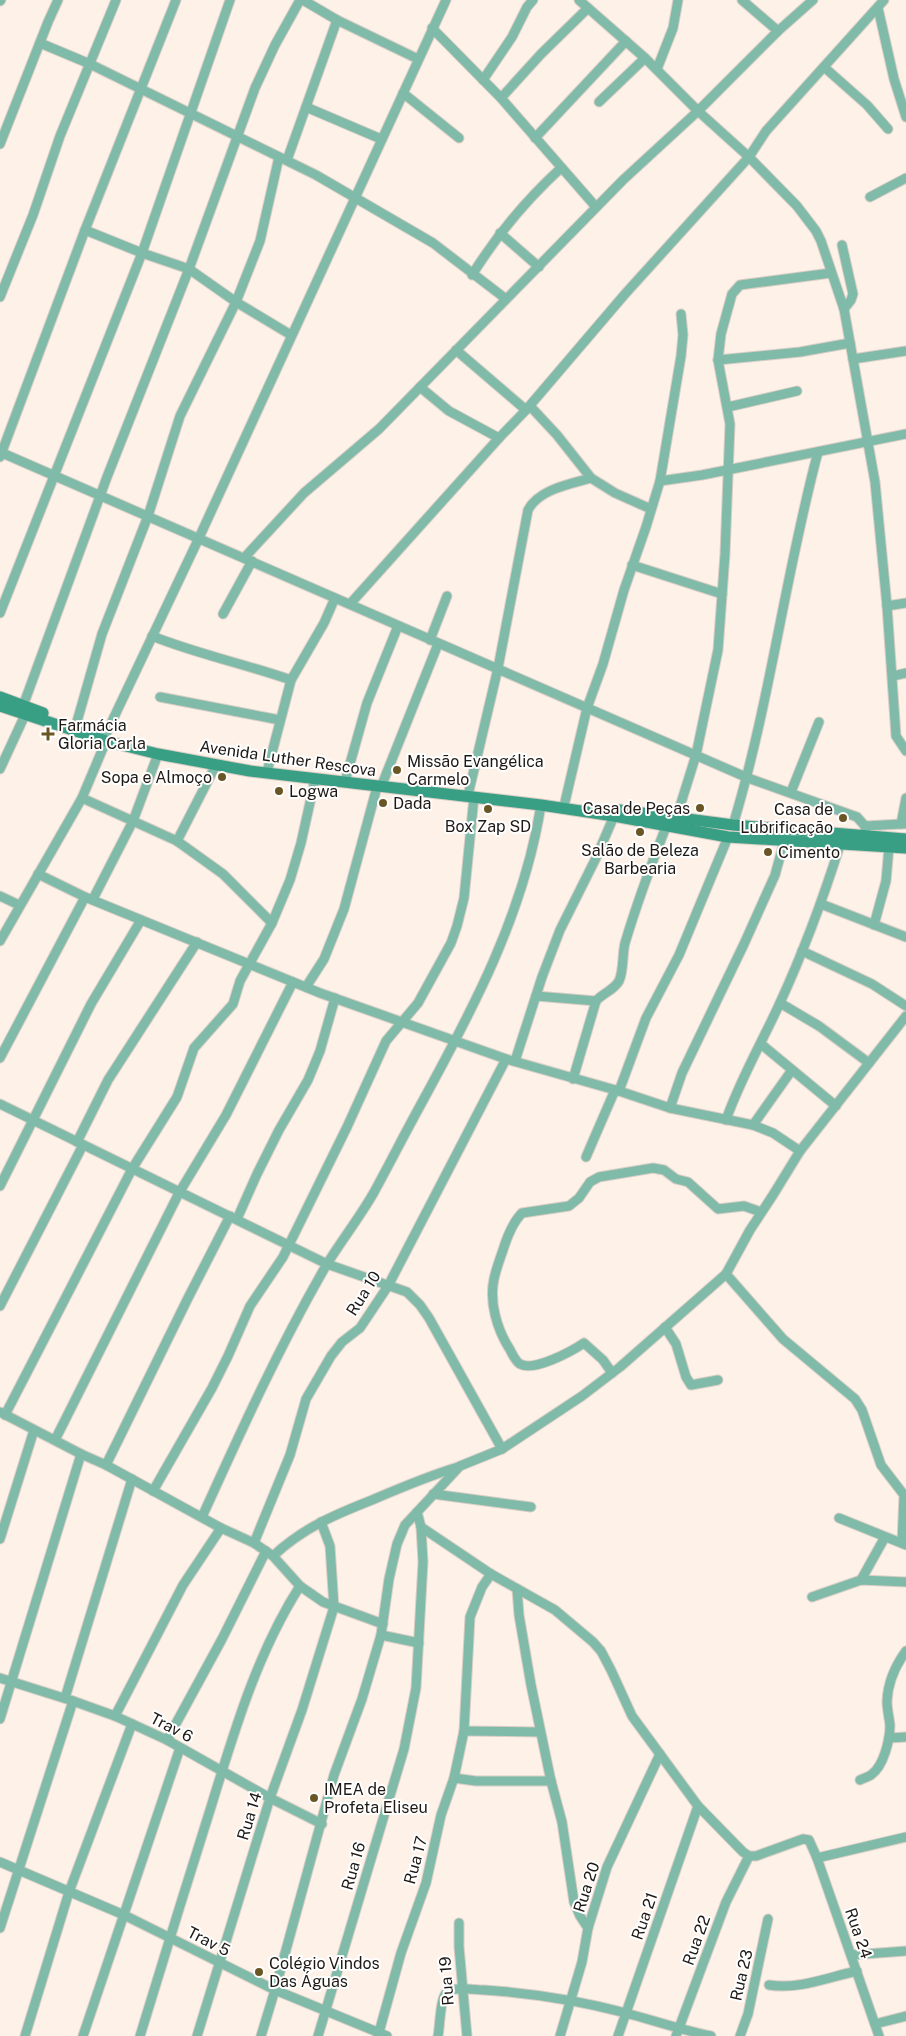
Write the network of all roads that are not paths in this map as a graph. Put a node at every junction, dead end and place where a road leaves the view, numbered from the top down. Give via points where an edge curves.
1 (58, 0) edge
2 (116, 0) edge
3 (176, 0) edge
4 (230, 0) edge
5 (301, 0) edge
6 (446, 0) edge
7 (533, 0) edge
8 (579, 0) edge
9 (678, 0) edge
10 (742, 0) edge
11 (813, 0) edge
12 (884, 0) edge
13 (588, 8) junction
14 (878, 8) junction
15 (337, 20) junction
16 (432, 28) junction
17 (778, 31) junction
18 (626, 41) junction
19 (40, 42) junction
20 (645, 58) junction
21 (418, 60) junction
22 (90, 64) junction
23 (824, 67) junction
24 (657, 69) junction
25 (483, 80) junction
26 (140, 90) junction
27 (403, 93) junction
28 (501, 98) junction
29 (599, 102) dead end
30 (306, 107) junction
31 (698, 111) junction
32 (190, 114) junction
33 (906, 117) edge
34 (888, 129) dead end
35 (237, 137) junction
36 (459, 138) dead end
37 (535, 138) junction
38 (381, 139) junction
39 (0, 144) edge
40 (749, 157) junction
41 (283, 158) junction
42 (561, 168) junction
43 (906, 178) edge
44 (870, 197) dead end
45 (354, 198) junction
46 (596, 207) junction
47 (85, 230) junction
48 (500, 233) junction
49 (842, 244) dead end
50 (142, 253) junction
51 (539, 268) junction
52 (189, 269) junction
53 (831, 273) junction
54 (472, 275) junction
55 (0, 296) edge
56 (506, 300) junction
57 (236, 302) junction
58 (844, 308) junction
59 (681, 314) dead end
60 (291, 335) junction
61 (850, 343) junction
62 (456, 350) junction
63 (906, 351) edge
64 (853, 359) junction
65 (718, 360) junction
66 (420, 387) junction
67 (797, 391) dead end
68 (528, 408) junction
69 (728, 408) junction
70 (906, 434) edge
71 (499, 438) junction
72 (868, 441) junction
73 (818, 452) junction
74 (0, 454) edge
75 (730, 470) junction
76 (54, 475) junction
77 (591, 478) junction
78 (660, 481) junction
79 (101, 495) junction
80 (651, 509) junction
81 (148, 516) junction
82 (198, 540) junction
83 (248, 560) junction
84 (632, 565) junction
85 (722, 594) junction
86 (448, 596) dead end
87 (335, 598) junction
88 (906, 603) edge
89 (350, 604) junction
90 (887, 606) junction
91 (0, 612) edge
92 (223, 614) dead end
93 (398, 626) junction
94 (152, 636) junction
95 (434, 642) junction
96 (498, 668) junction
97 (906, 673) edge
98 (893, 676) junction
99 (291, 680) junction
100 (0, 697) edge
101 (160, 697) dead end
102 (0, 706) edge
103 (587, 708) junction
104 (24, 710) junction
105 (280, 720) junction
106 (819, 722) dead end
107 (76, 725) junction
108 (106, 738) junction
109 (906, 751) edge
110 (158, 754) junction
111 (696, 755) junction
112 (216, 765) junction
113 (268, 768) junction
114 (0, 769) edge
115 (346, 778) junction
116 (748, 778) junction
117 (315, 780) junction
118 (380, 784) junction
119 (791, 792) junction
120 (471, 794) junction
121 (82, 798) junction
122 (906, 798) edge
123 (565, 802) junction
124 (541, 805) junction
125 (614, 816) junction
126 (676, 819) junction
127 (133, 820) junction
128 (904, 824) edge
129 (733, 825) junction
130 (666, 827) junction
131 (786, 830) junction
132 (865, 831) junction
133 (728, 837) junction
134 (906, 839) edge
135 (177, 841) junction
136 (784, 842) junction
137 (840, 845) junction
138 (889, 847) junction
139 (906, 848) edge
140 (38, 874) junction
141 (0, 896) edge
142 (89, 898) junction
143 (821, 904) junction
144 (19, 905) junction
145 (141, 920) junction
146 (272, 922) junction
147 (874, 925) junction
148 (906, 937) edge
149 (0, 941) edge
150 (197, 942) junction
151 (802, 951) junction
152 (249, 965) junction
153 (294, 982) junction
154 (306, 987) junction
155 (536, 996) junction
156 (335, 998) junction
157 (596, 1001) junction
158 (780, 1003) junction
159 (906, 1006) edge
160 (906, 1016) edge
161 (403, 1022) junction
162 (456, 1041) junction
163 (761, 1044) junction
164 (0, 1058) edge
165 (506, 1059) junction
166 (515, 1061) junction
167 (869, 1063) junction
168 (792, 1070) junction
169 (573, 1079) junction
170 (617, 1090) junction
171 (0, 1104) edge
172 (836, 1106) junction
173 (670, 1108) junction
174 (33, 1120) junction
175 (726, 1120) junction
176 (753, 1125) junction
177 (80, 1144) junction
178 (800, 1151) junction
179 (586, 1157) dead end
180 (132, 1169) junction
181 (0, 1186) edge
182 (179, 1193) junction
183 (762, 1212) junction
184 (234, 1218) junction
185 (288, 1244) junction
186 (328, 1264) junction
187 (726, 1274) junction
188 (388, 1286) junction
189 (0, 1306) edge
190 (665, 1328) junction
191 (612, 1373) junction
192 (718, 1380) dead end
193 (3, 1413) edge
194 (34, 1430) junction
195 (55, 1440) junction
196 (502, 1449) junction
197 (81, 1454) junction
198 (106, 1465) junction
199 (460, 1466) junction
200 (132, 1479) junction
201 (906, 1483) edge
202 (153, 1491) junction
203 (433, 1494) junction
204 (905, 1495) edge
205 (531, 1507) dead end
206 (417, 1512) junction
207 (202, 1516) junction
208 (839, 1518) dead end
209 (321, 1522) junction
210 (421, 1527) junction
211 (221, 1528) junction
212 (885, 1537) junction
213 (0, 1539) edge
214 (254, 1543) junction
215 (904, 1544) edge
216 (269, 1553) junction
217 (491, 1574) junction
218 (861, 1580) junction
219 (906, 1582) edge
220 (300, 1586) junction
221 (517, 1588) junction
222 (812, 1597) dead end
223 (334, 1607) junction
224 (383, 1624) junction
225 (381, 1635) junction
226 (419, 1643) junction
227 (906, 1651) edge
228 (0, 1678) edge
229 (11, 1682) junction
230 (69, 1699) junction
231 (115, 1716) junction
232 (0, 1719) edge
233 (132, 1724) junction
234 (464, 1731) junction
235 (539, 1732) junction
236 (906, 1737) edge
237 (889, 1738) junction
238 (167, 1740) junction
239 (180, 1748) junction
240 (660, 1754) junction
241 (222, 1772) junction
242 (454, 1778) junction
243 (860, 1780) dead end
244 (550, 1781) junction
245 (270, 1798) junction
246 (698, 1806) junction
247 (322, 1824) junction
248 (906, 1837) edge
249 (749, 1856) junction
250 (817, 1858) junction
251 (0, 1862) edge
252 (19, 1871) junction
253 (69, 1892) junction
254 (124, 1915) junction
255 (768, 1919) dead end
256 (459, 1923) dead end
257 (0, 1928) edge
258 (588, 1928) junction
259 (170, 1938) junction
260 (906, 1951) edge
261 (852, 1955) junction
262 (220, 1963) junction
263 (857, 1972) junction
264 (769, 1985) dead end
265 (462, 1989) junction
266 (276, 1990) junction
267 (571, 2001) junction
268 (326, 2011) junction
269 (626, 2013) junction
270 (906, 2016) edge
271 (875, 2024) junction
272 (677, 2033) edge
273 (381, 2035) edge
274 (25, 2036) edge
275 (83, 2036) edge
276 (140, 2036) edge
277 (197, 2036) edge
278 (261, 2036) edge
279 (318, 2036) edge
280 (438, 2036) edge
281 (466, 2036) edge
282 (560, 2036) edge
283 (618, 2036) edge
284 (711, 2036) edge
285 (740, 2036) edge
286 (879, 2036) edge

1 - 19 street
2 - 22 street
3 - 26 street
4 - 32 street
5 - 15 street
5 - 35 street via 265,66
6 - 16 street
7 - 25 street
8 - 13 street
9 - 24 street via 673,28
10 - 17 street
11 - 17 street
12 - 14 street
13 - 18 street
13 - 28 street
14 - 23 street
14 - 33 street
15 - 21 street
15 - 30 street
16 - 21 street
16 - 25 street
17 - 31 street
18 - 20 street
18 - 37 street
19 - 22 street
19 - 39 street
20 - 24 street
20 - 29 street
21 - 27 street
22 - 26 street
22 - 55 street
23 - 34 street via 867,105
23 - 40 street via 766,131
24 - 31 street
25 - 28 street
26 - 32 street
26 - 47 street
27 - 36 street
27 - 38 street
28 - 37 street
30 - 38 street
30 - 41 street
31 - 40 street
31 - 46 street
32 - 35 street
32 - 50 street
35 - 41 street
35 - 52 street
37 - 42 street
38 - 45 street
40 - 53 street via 797,206 816,231
40 - 68 street via 625,294
41 - 45 street
41 - 57 street via 262,235
42 - 46 street
42 - 48 street via 530,197
43 - 44 street
45 - 54 street via 433,243
45 - 60 street
46 - 51 street
47 - 50 street
47 - 74 street
48 - 51 street
48 - 54 street
49 - 58 street via 853,294
50 - 52 street
50 - 76 street
51 - 56 street
52 - 57 street
52 - 79 street
53 - 58 street
53 - 65 street via 738,286 732,294 721,334
54 - 56 street
56 - 62 street
57 - 60 street
57 - 81 street via 180,416
58 - 61 street
59 - 78 street via 681,356
60 - 82 street
61 - 64 street
61 - 65 street via 800,352
62 - 66 street
62 - 68 street
63 - 64 street
64 - 72 street
65 - 69 street
66 - 71 street via 449,411
66 - 83 street via 379,429 297,500
67 - 69 street
68 - 71 street
68 - 77 street via 557,435
69 - 75 street
70 - 72 street
71 - 89 street
72 - 73 street
72 - 90 street
73 - 75 street
73 - 116 street
74 - 76 street
75 - 78 street
75 - 85 street
76 - 79 street
76 - 91 street
77 - 80 street
77 - 96 street via 536,499 528,510
78 - 80 street
79 - 81 street
79 - 104 street
80 - 84 street
81 - 82 street
81 - 107 street via 104,627
82 - 83 street
82 - 94 street
83 - 87 street
83 - 92 street
84 - 85 street
84 - 103 street
85 - 111 street via 718,650
86 - 95 street
87 - 89 street
87 - 99 street
88 - 90 street
89 - 93 street
90 - 98 street
93 - 95 street
93 - 115 street via 367,703
94 - 99 street
94 - 108 street
95 - 96 street
95 - 118 street
96 - 103 street
96 - 120 street
97 - 98 street
98 - 109 street via 896,736
99 - 105 street
100 - 104 main road, Avenida Luther Rescova
101 - 105 street
102 - 104 main road, Avenida Luther Rescova
103 - 111 street
103 - 123 street
104 - 107 main road, Avenida Luther Rescova
104 - 108 main road, Avenida Luther Rescova
104 - 114 street
105 - 113 street
106 - 119 street
107 - 108 main road, Avenida Luther Rescova
108 - 110 main road, Avenida Luther Rescova
108 - 113 main road, Avenida Luther Rescova
108 - 121 street
110 - 112 main road, Avenida Luther Rescova
110 - 127 street
111 - 116 street
111 - 126 street
112 - 117 main road, Avenida Luther Rescova
112 - 135 street
113 - 115 main road, Avenida Luther Rescova
115 - 118 main road, Avenida Luther Rescova
116 - 119 street
116 - 129 street
117 - 118 main road, Avenida Luther Rescova
117 - 146 street via 293,871
118 - 120 main road, Avenida Luther Rescova
118 - 154 street via 344,909 324,959
119 - 132 street via 857,817
120 - 123 main road, Avenida Luther Rescova
120 - 124 main road, Avenida Luther Rescova
120 - 161 street via 465,888 457,926 446,954 418,1003
121 - 127 street
121 - 140 street
122 - 128 street
123 - 126 main road, Avenida Luther Rescova
124 - 125 main road, Avenida Luther Rescova
124 - 162 street via 536,836 516,904 489,973
125 - 130 main road, Avenida Luther Rescova
125 - 155 street via 560,930
126 - 129 main road, Avenida Luther Rescova
127 - 135 street
127 - 142 street
128 - 132 street
129 - 131 main road, Avenida Luther Rescova
130 - 133 main road, Avenida Luther Rescova
130 - 157 street via 627,937 620,978 614,988
131 - 132 main road, Avenida Luther Rescova
131 - 136 street
132 - 134 main road, Avenida Luther Rescova
133 - 136 main road, Avenida Luther Rescova
133 - 170 street via 679,955 646,1018
135 - 146 street via 223,874
136 - 137 main road, Avenida Luther Rescova
136 - 173 street via 772,882 682,1073
137 - 138 main road, Avenida Luther Rescova
137 - 143 street
138 - 139 main road, Avenida Luther Rescova
138 - 147 street via 886,882
140 - 142 street
140 - 144 street
141 - 144 street
142 - 145 street
142 - 164 street
143 - 147 street
143 - 151 street
144 - 149 street
145 - 150 street
145 - 174 street via 91,1004
146 - 152 street
147 - 148 street
150 - 152 street
150 - 177 street via 108,1080
151 - 158 street
151 - 159 street via 872,984
152 - 153 street
152 - 180 street via 236,989 230,1010 194,1048 177,1097
153 - 154 street
153 - 182 street via 226,1116
154 - 156 street
155 - 157 street
155 - 166 street
156 - 161 street
156 - 184 street via 308,1080
157 - 169 street
158 - 163 street
158 - 167 street via 820,1026
160 - 167 street
161 - 162 street
161 - 185 street via 386,1041
162 - 165 street
162 - 186 street via 372,1194
163 - 168 street
163 - 175 street via 738,1087
165 - 166 street
165 - 188 street, Rua 10
166 - 169 street
167 - 172 street
168 - 172 street
168 - 176 street
169 - 170 street
170 - 173 street
170 - 179 street
171 - 174 street
172 - 178 street
173 - 175 street
174 - 177 street
174 - 181 street
175 - 176 street
176 - 178 street via 773,1133
177 - 180 street
177 - 189 street
178 - 183 street
180 - 182 street
180 - 193 street
182 - 184 street
182 - 195 street
183 - 187 street
183 - 191 street via 744,1206 718,1209 688,1182 653,1168 599,1177 590,1182 569,1206 522,1213 517,1218 493,1280 494,1314 500,1333 515,1358 520,1364 529,1366 543,1363 584,1343
184 - 185 street
184 - 198 street
185 - 186 street
185 - 202 street via 283,1257 250,1306 212,1388
186 - 188 street
186 - 207 street via 259,1394
187 - 190 street
187 - 204 street via 783,1339 855,1400 862,1410 881,1465
188 - 196 street via 407,1292 420,1305
188 - 214 street, Rua 10 via 360,1328 331,1356 306,1399 290,1455
190 - 191 street
190 - 192 street via 676,1344 691,1385
191 - 196 street
193 - 194 street
194 - 195 street
194 - 213 street
195 - 197 street
196 - 199 street
197 - 198 street
197 - 229 street
198 - 200 street
199 - 203 street
199 - 209 street
200 - 202 street
200 - 230 street
201 - 204 street
202 - 207 street
203 - 205 street
203 - 206 street
204 - 215 street
206 - 210 street, Rua 16
206 - 224 street via 405,1525 396,1544
207 - 211 street
208 - 212 street
209 - 216 street
209 - 223 street via 330,1546
210 - 217 street
210 - 226 street, Rua 16
211 - 214 street
211 - 231 street via 183,1585
212 - 215 street
212 - 218 street
214 - 216 street
216 - 220 street
216 - 238 street
217 - 221 street
217 - 234 street, Rua 17 via 470,1617
218 - 219 street
218 - 222 street
220 - 223 street
220 - 241 street via 285,1610 258,1669
221 - 235 street
221 - 240 street via 555,1610 593,1642 608,1665 632,1716
223 - 224 street
223 - 245 street, Rua 14
224 - 225 street
225 - 226 street
225 - 247 street via 334,1775
226 - 268 street, Rua 16 via 416,1688 404,1749
227 - 237 street via 894,1669 889,1686
228 - 229 street, Trav 6
229 - 230 street, Trav 6
229 - 232 street
230 - 231 street, Trav 6
230 - 252 street
231 - 233 street, Trav 6
233 - 238 street, Trav 6
233 - 253 street
234 - 235 street
234 - 242 street, Rua 17
235 - 244 street
236 - 237 street
237 - 243 street via 879,1766
238 - 239 street, Trav 6
239 - 241 street, Trav 6
239 - 254 street
240 - 246 street
240 - 258 street, Rua 20 via 607,1867
241 - 245 street, Trav 6
241 - 259 street
242 - 244 street
242 - 273 street, Rua 17 via 441,1815 426,1883 401,1953
244 - 258 street via 562,1822 574,1902
245 - 247 street, Trav 6
245 - 262 street, Rua 14
246 - 249 street
246 - 269 street, Rua 21
247 - 266 street
248 - 250 street
249 - 250 street, Rua 24 via 804,1839 809,1840
249 - 272 street, Rua 22 via 726,1902
250 - 261 street, Rua 24
251 - 252 street, Trav 5
252 - 253 street, Trav 5
252 - 257 street
253 - 254 street, Trav 5
253 - 274 street
254 - 259 street, Trav 5
254 - 275 street
255 - 285 street, Rua 23 via 748,2014
256 - 265 street, Rua 19
258 - 267 street, Rua 20
259 - 262 street, Trav 5
259 - 276 street
260 - 261 street
261 - 263 street, Rua 24
262 - 266 street, Trav 5
262 - 277 street, Rua 14
263 - 264 street via 786,1986
263 - 271 street, Rua 24
265 - 267 street
265 - 280 street via 443,1996
265 - 281 street, Rua 19
266 - 268 street, Trav 5
266 - 278 street
267 - 269 street
267 - 282 street, Rua 20
268 - 273 street, Trav 5
268 - 279 street, Rua 16
269 - 272 street
269 - 283 street, Rua 21
270 - 271 street
271 - 286 street, Rua 24
272 - 284 street

